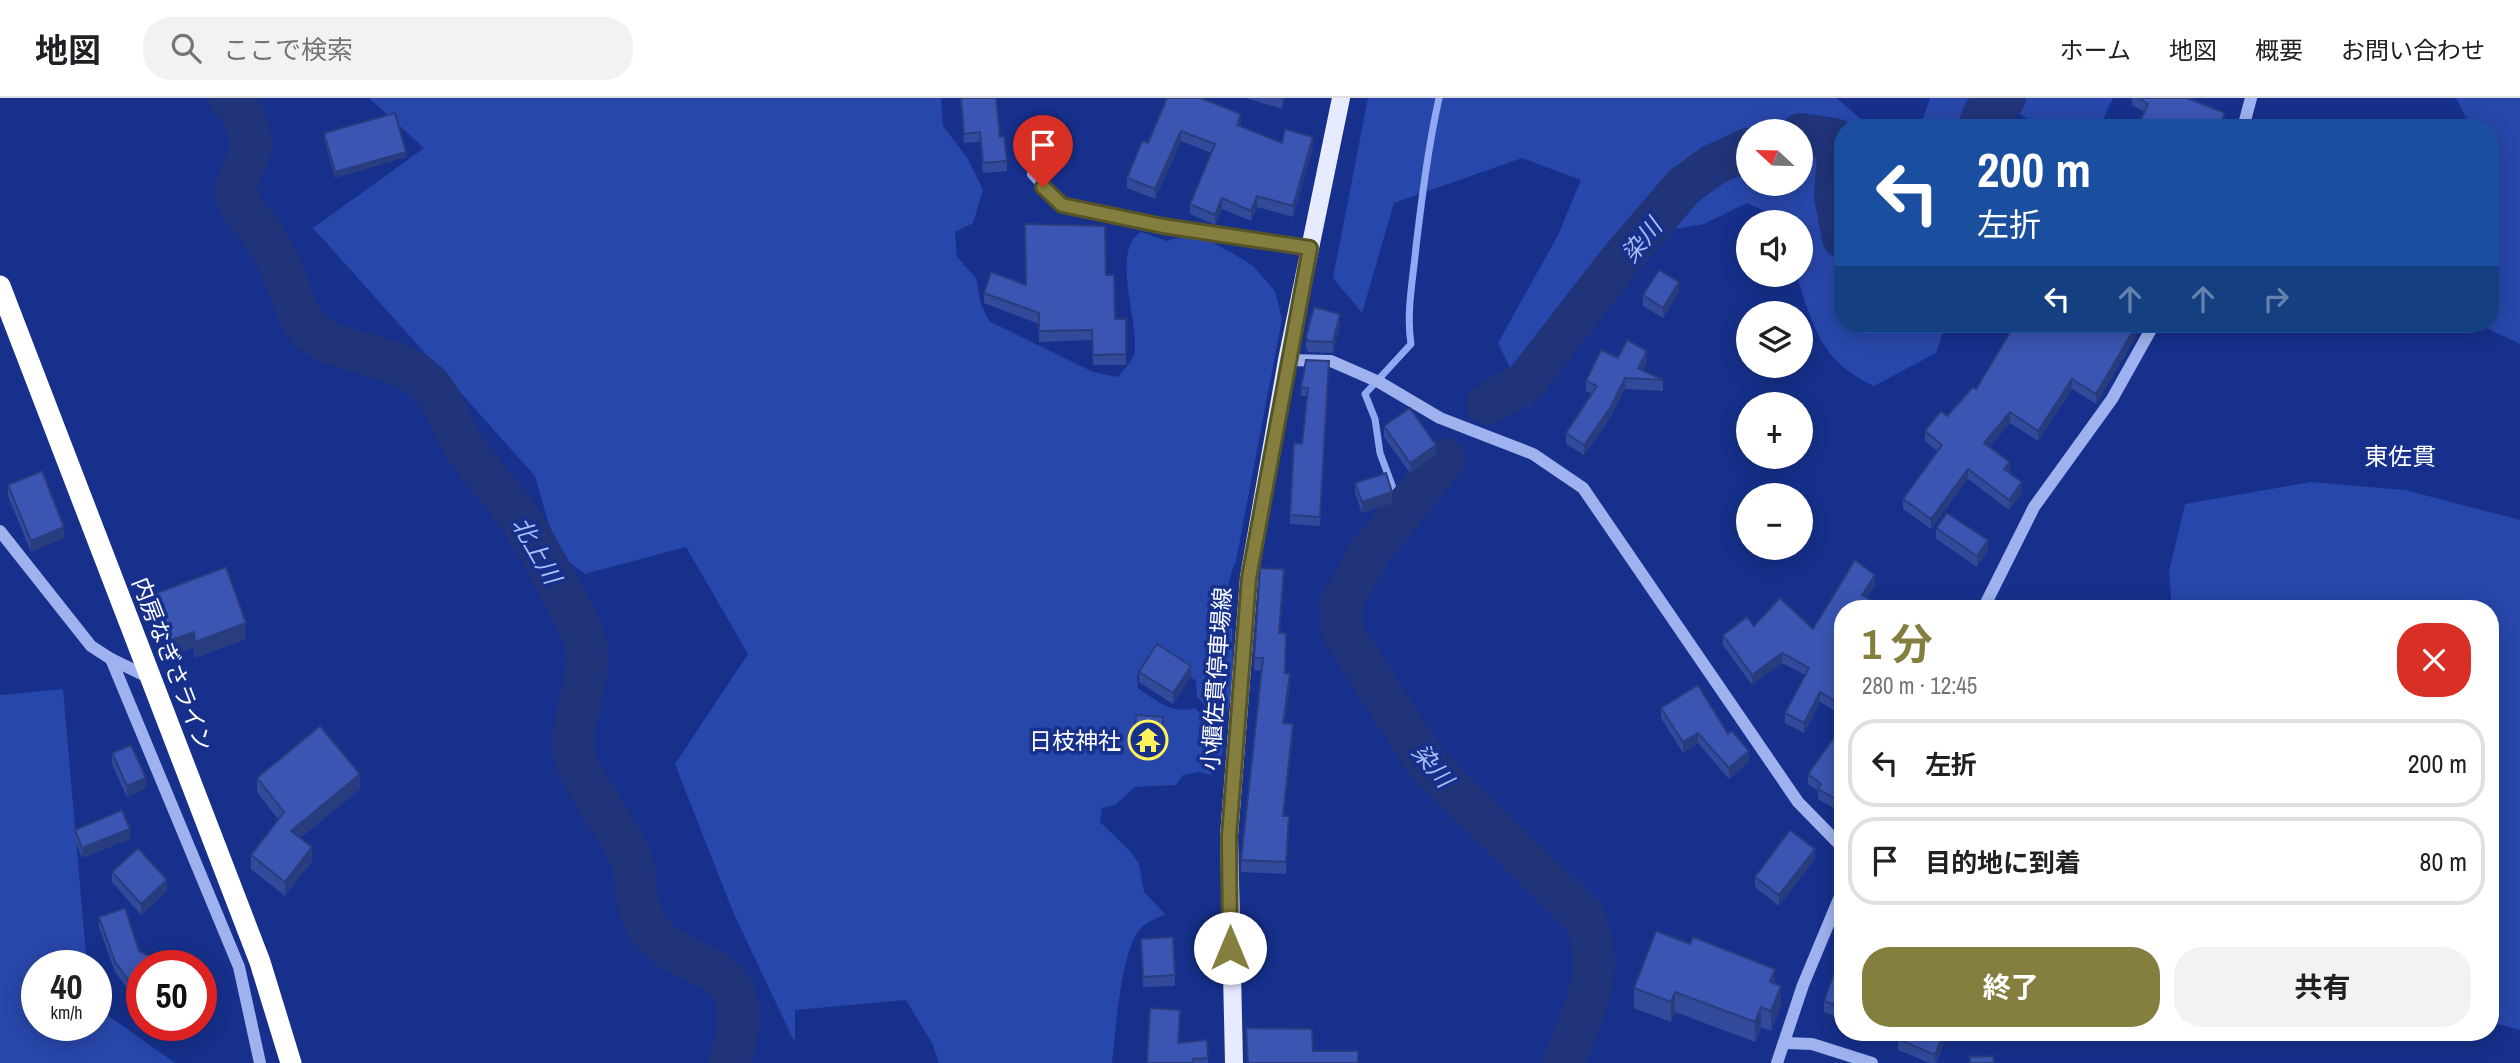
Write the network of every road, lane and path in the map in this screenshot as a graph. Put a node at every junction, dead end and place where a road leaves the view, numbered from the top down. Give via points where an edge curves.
1 (1341, 98) edge
2 (2251, 98) edge
3 (2245, 119) edge
4 (1033, 174) dead end
5 (1310, 248) junction
6 (1, 291) edge
7 (2149, 333) edge
8 (1287, 360) junction
9 (0, 531) edge
10 (1988, 600) edge
11 (110, 659) junction
12 (151, 678) junction
13 (1834, 839) edge
14 (1834, 910) edge
15 (1786, 1043) junction
16 (260, 1063) edge
17 (291, 1063) edge
18 (1234, 1063) edge
19 (1777, 1063) edge
20 (1872, 1063) edge

1 - 5 main road, 小櫃佐貫停車場線
2 - 3 street
4 - 5 street via 1062,205
5 - 8 main road, 小櫃佐貫停車場線
6 - 12 highway, 内房なぎさライン
7 - 10 street via 2112,399 2035,507
8 - 13 street via 1331,361 1379,382 1440,418 1533,454 1583,488 1798,802
8 - 18 main road, 小櫃佐貫停車場線 via 1249,578 1237,727 1229,836
9 - 11 street via 91,646
11 - 12 street
11 - 16 street via 239,967
12 - 17 highway, 内房なぎさライン via 260,962
14 - 15 street
15 - 19 street
15 - 20 street via 1812,1044

